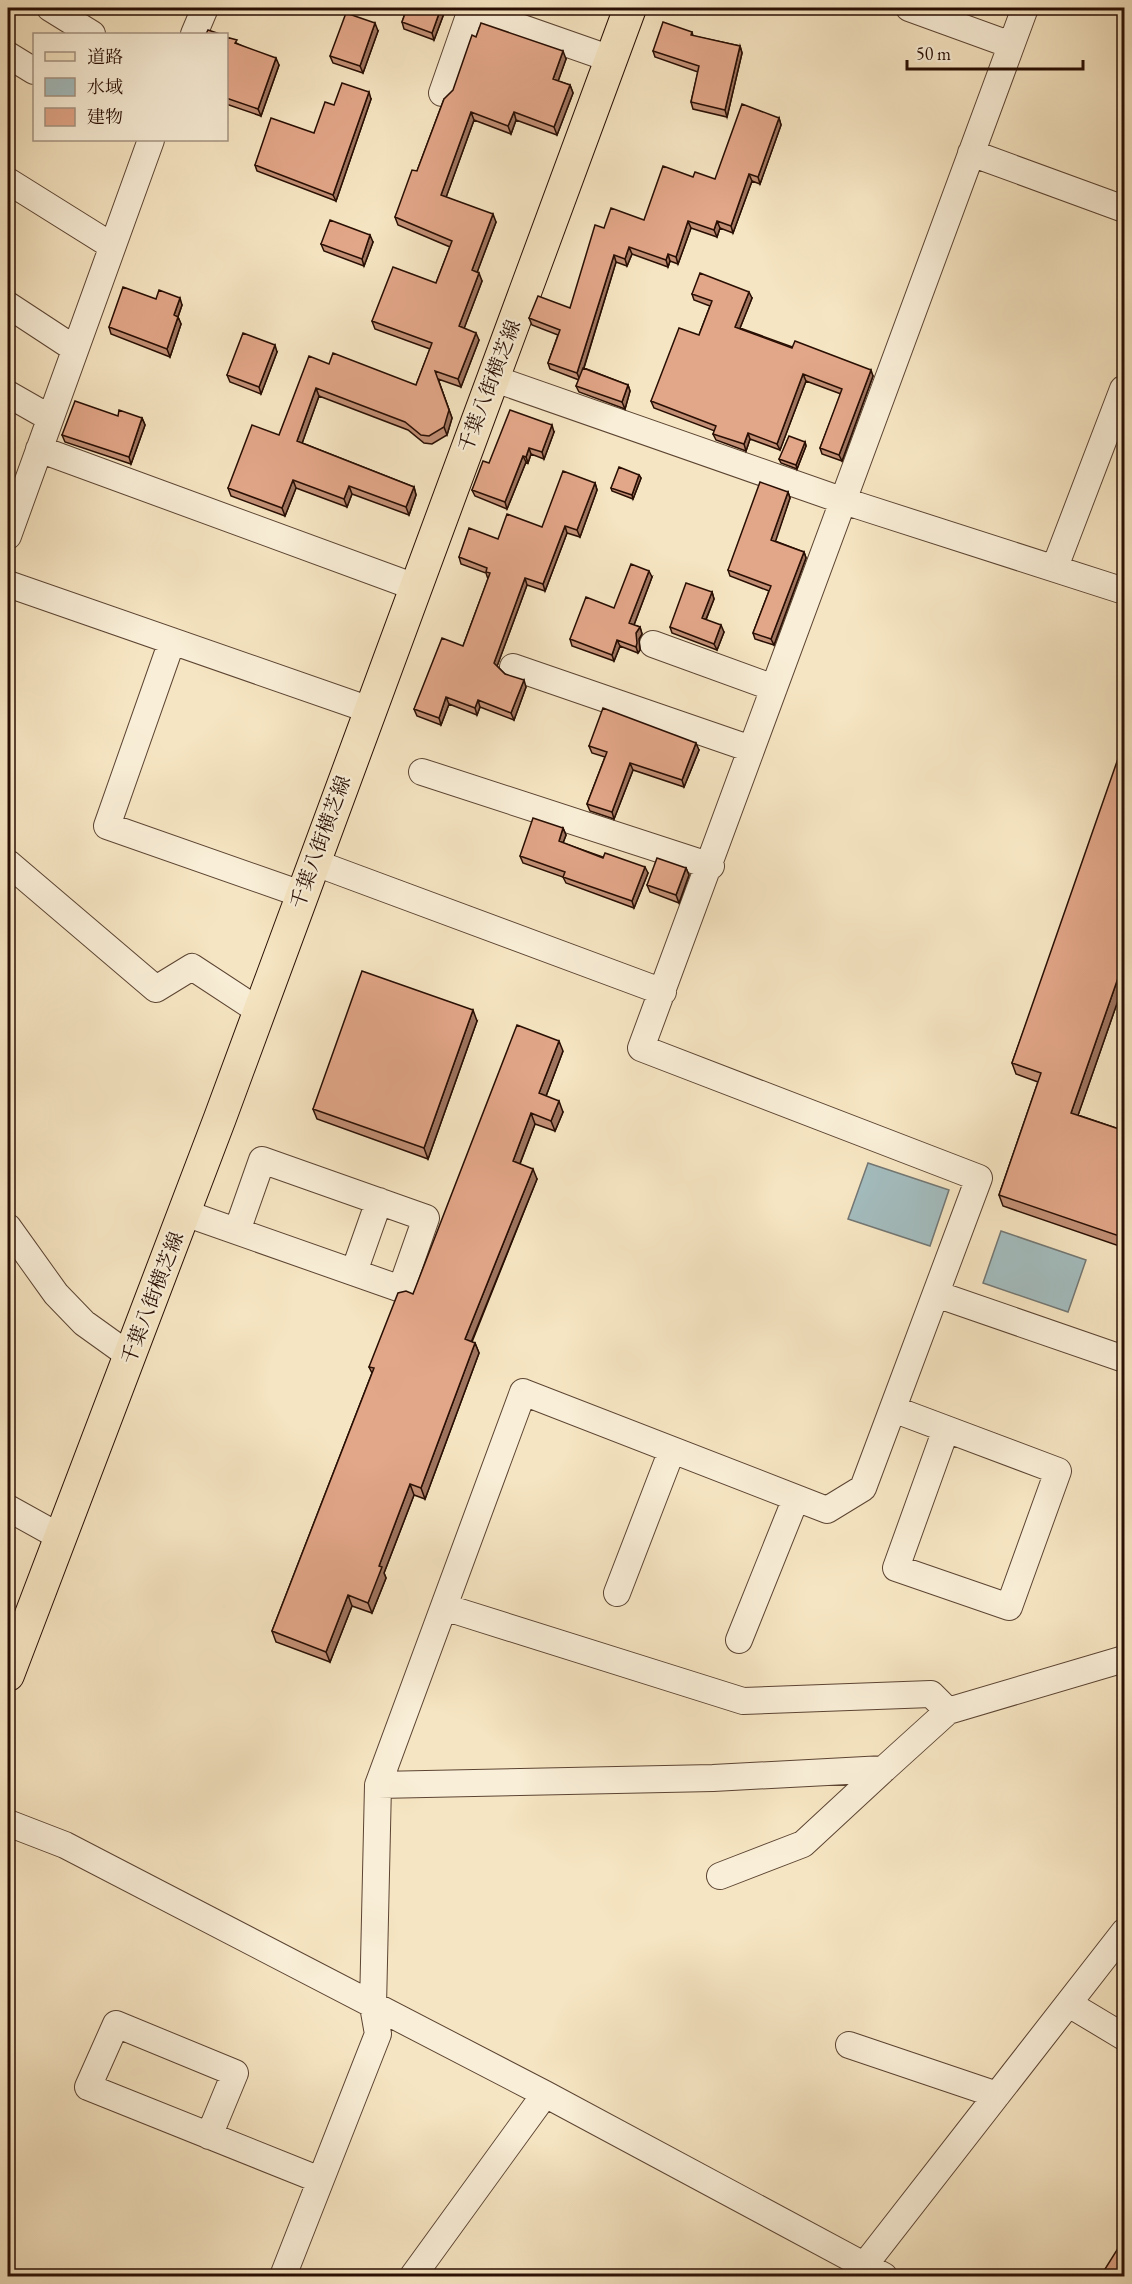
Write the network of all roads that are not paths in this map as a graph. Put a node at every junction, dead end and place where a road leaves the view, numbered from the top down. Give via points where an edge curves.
1 (50, 8) edge
2 (205, 8) edge
3 (630, 8) edge
4 (909, 8) edge
5 (1025, 8) edge
6 (90, 33) edge
7 (194, 33) edge
8 (1011, 45) junction
9 (8, 55) edge
10 (611, 58) junction
11 (33, 70) edge
12 (442, 93) dead end
13 (150, 141) edge
14 (971, 153) junction
15 (8, 182) edge
16 (1125, 209) edge
17 (112, 246) junction
18 (8, 305) edge
19 (75, 349) junction
20 (492, 378) junction
21 (1123, 389) edge
22 (8, 394) edge
23 (50, 418) junction
24 (39, 449) junction
25 (844, 501) junction
26 (8, 536) edge
27 (1055, 567) junction
28 (8, 584) edge
29 (415, 587) junction
30 (1125, 591) edge
31 (172, 641) junction
32 (653, 644) dead end
33 (513, 667) dead end
34 (774, 688) junction
35 (370, 710) junction
36 (751, 749) junction
37 (422, 772) dead end
38 (313, 862) junction
39 (8, 863) edge
40 (711, 866) junction
41 (301, 894) junction
42 (663, 992) junction
43 (259, 1011) junction
44 (379, 1201) junction
45 (184, 1213) junction
46 (8, 1227) edge
47 (237, 1231) junction
48 (354, 1272) junction
49 (936, 1294) junction
50 (130, 1356) junction
51 (1125, 1359) edge
52 (892, 1409) junction
53 (946, 1429) junction
54 (672, 1450) junction
55 (796, 1498) junction
56 (8, 1508) edge
57 (62, 1538) junction
58 (617, 1593) dead end
59 (444, 1607) junction
60 (739, 1640) dead end
61 (1125, 1659) edge
62 (8, 1675) edge
63 (948, 1711) junction
64 (884, 1769) junction
65 (378, 1785) junction
66 (8, 1823) edge
67 (720, 1876) dead end
68 (1123, 1938) edge
69 (1069, 2004) junction
70 (374, 2006) junction
71 (1125, 2037) edge
72 (849, 2045) dead end
73 (1009, 2091) junction
74 (545, 2094) junction
75 (209, 2136) junction
76 (320, 2180) junction
77 (868, 2273) edge
78 (283, 2277) edge
79 (413, 2277) edge

1 - 6 street
2 - 7 street
3 - 10 main road, 千葉八街横芝線
4 - 8 street
5 - 8 street
8 - 14 street
9 - 11 street
10 - 12 street via 471,10
10 - 20 main road, 千葉八街横芝線
13 - 17 street
14 - 16 street
14 - 25 street
15 - 17 street
17 - 19 street
18 - 19 street
19 - 23 street
20 - 25 street
20 - 29 main road, 千葉八街横芝線
21 - 27 street
22 - 23 street
23 - 24 street
24 - 26 street
24 - 29 street
25 - 27 street
25 - 34 street
27 - 30 street
28 - 31 street
29 - 35 main road, 千葉八街横芝線
31 - 35 street
31 - 41 street via 107,826
32 - 34 street
33 - 36 street
34 - 36 street
35 - 38 main road, 千葉八街横芝線
36 - 40 street
37 - 40 street
38 - 41 main road, 千葉八街横芝線
38 - 42 street
39 - 43 street via 156,989 192,967
40 - 42 street
41 - 43 main road, 千葉八街横芝線
42 - 49 street via 641,1048 980,1178
43 - 45 main road, 千葉八街横芝線
44 - 47 street via 262,1160
44 - 48 street
44 - 48 street via 426,1218 401,1289
45 - 47 street
45 - 50 main road, 千葉八街横芝線
46 - 50 street via 56,1294 84,1323
47 - 48 street
49 - 51 street
49 - 52 street
50 - 57 main road, 千葉八街横芝線
52 - 53 street
52 - 55 street via 862,1488 827,1510
53 - 53 street via 1058,1471 1009,1607 896,1568
54 - 55 street
54 - 58 street
54 - 59 street via 523,1392
55 - 60 street
56 - 57 street
57 - 62 main road, 千葉八街横芝線
59 - 63 street via 743,1701 931,1694
59 - 65 street
61 - 63 street
63 - 64 street
64 - 65 street via 713,1778
64 - 67 street via 803,1844
65 - 70 street
66 - 70 street via 65,1845
68 - 69 street
69 - 71 street
69 - 73 street
70 - 74 street
70 - 76 street via 378,2034
72 - 73 street
73 - 77 street
74 - 77 street
74 - 79 street
75 - 75 street via 88,2087 116,2024 235,2073
75 - 76 street
76 - 78 street

